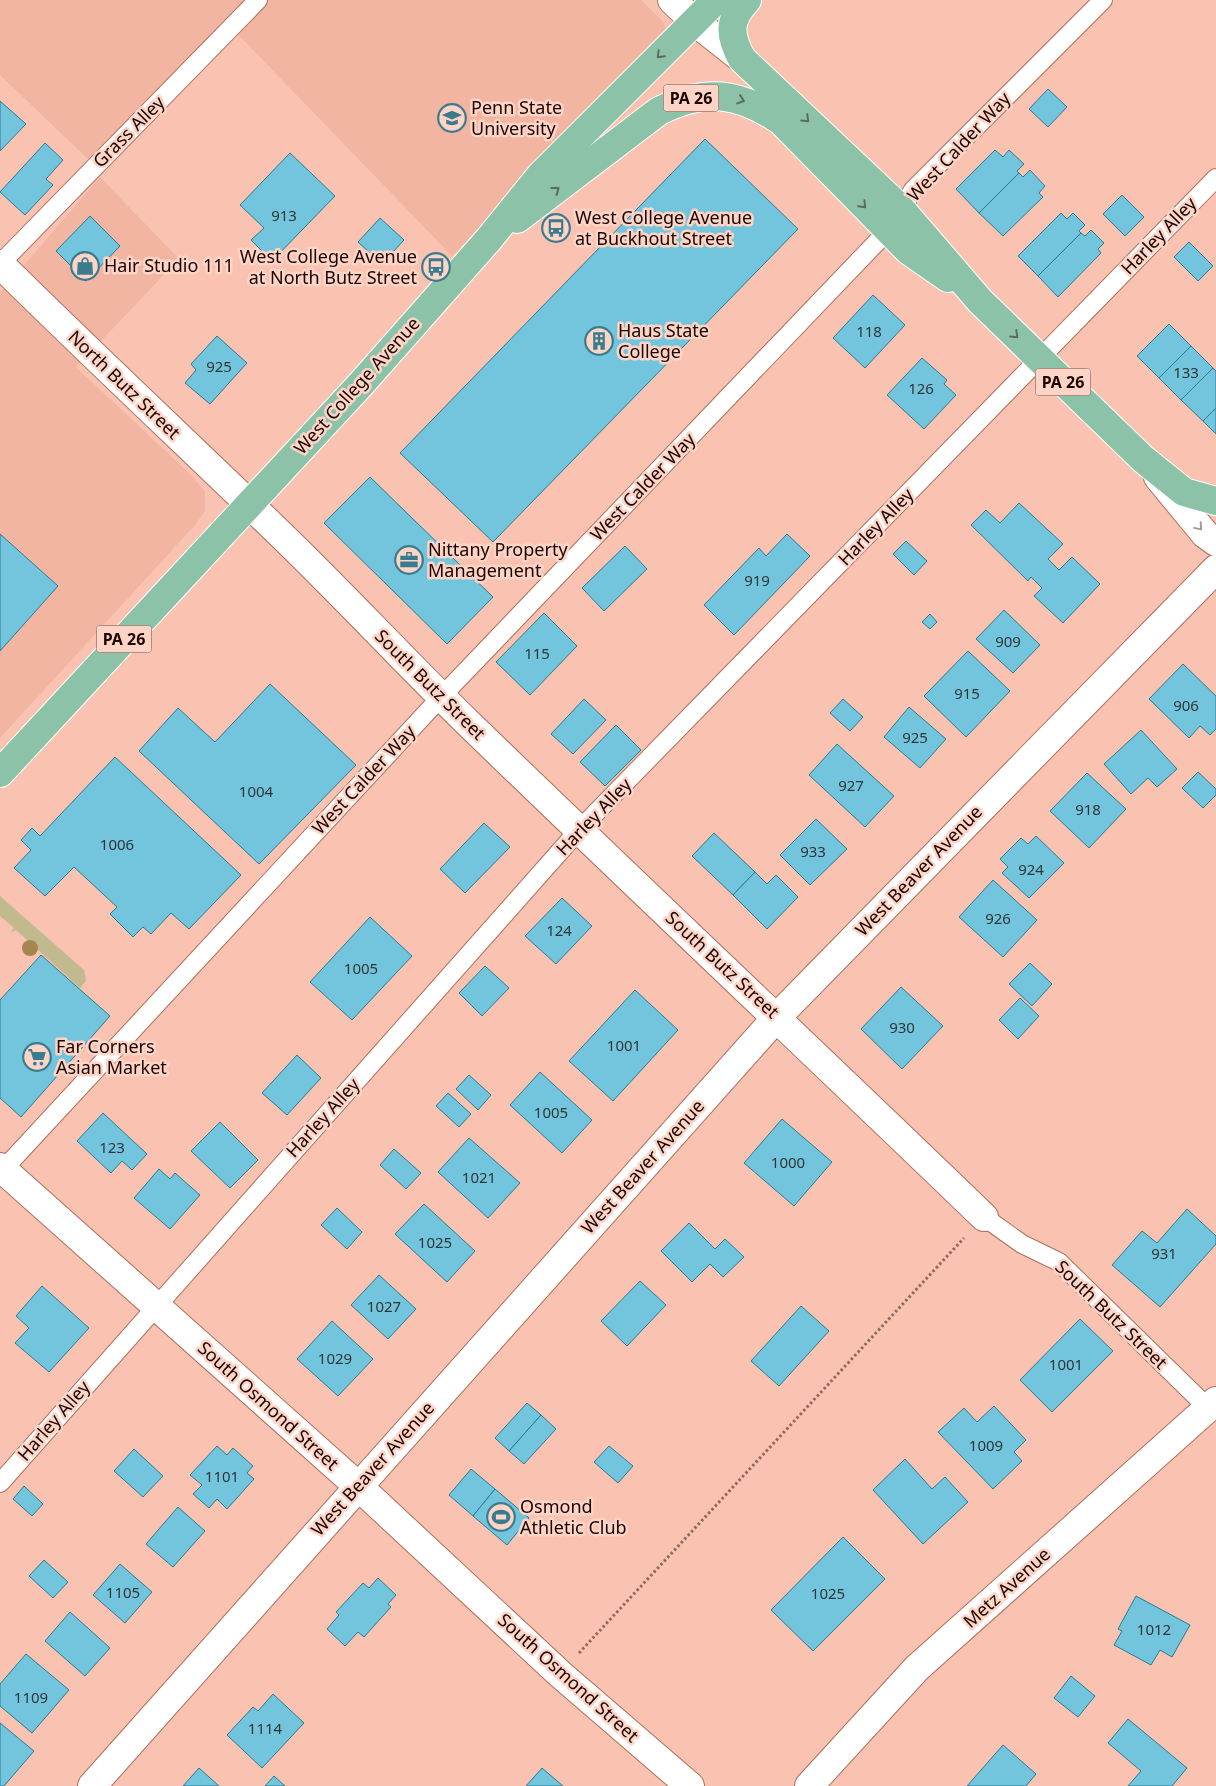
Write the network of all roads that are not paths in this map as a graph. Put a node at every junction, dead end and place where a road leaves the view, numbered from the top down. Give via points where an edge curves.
1 (258, 0) edge
2 (672, 0) edge
3 (716, 0) edge
4 (747, 0) edge
5 (1103, 0) edge
6 (694, 21) junction
7 (742, 59) junction
8 (1216, 178) edge
9 (894, 220) junction
10 (489, 239) junction
11 (0, 264) edge
12 (1040, 359) junction
13 (1146, 462) junction
14 (1216, 501) edge
15 (249, 504) junction
16 (1216, 542) edge
17 (1216, 569) edge
18 (441, 697) junction
19 (0, 774) edge
20 (579, 830) junction
21 (777, 1017) junction
22 (1, 1170) edge
23 (984, 1217) joint
24 (156, 1306) junction
25 (1213, 1405) edge
26 (0, 1483) edge
27 (358, 1486) junction
28 (92, 1786) edge
29 (690, 1786) edge
30 (809, 1786) edge

1 - 11 lane, Grass Alley
2 - 6 street
3 - 6 main road, West College Avenue / PA 26
4 - 7 main road via 735,15 733,25 734,43
5 - 9 lane, West Calder Way via 943,159 914,190
6 - 7 street
6 -> 10 main road, West College Avenue / PA 26 via 540,176
7 -> 9 main road
8 - 12 lane, Harley Alley
10 -> 9 main road, PA 26 via 658,111 678,101 712,95 742,100 781,121
9 -> 12 main road, PA 26
9 - 18 lane, West Calder Way
10 - 15 main road, West College Avenue / PA 26
11 - 15 street, North Butz Street
12 - 13 main road, PA 26
12 - 20 lane, Harley Alley
13 - 14 main road, PA 26 via 1184,492
13 -> 16 street via 1205,534
15 - 18 street, South Butz Street
15 - 19 main road, West College Avenue / PA 26
17 - 21 street, West Beaver Avenue
18 - 20 street, South Butz Street
18 - 22 lane, West Calder Way
20 - 21 street, South Butz Street
20 - 24 lane, Harley Alley
21 - 23 street, South Butz Street
21 - 27 street, West Beaver Avenue
22 - 24 street, South Osmond Street
23 - 25 lane, South Butz Street via 1022,1244 1059,1262
24 - 26 lane, Harley Alley
24 - 27 street, South Osmond Street
25 - 30 street, Metz Avenue via 917,1668
27 - 28 street, West Beaver Avenue
27 - 29 street, South Osmond Street via 560,1674

